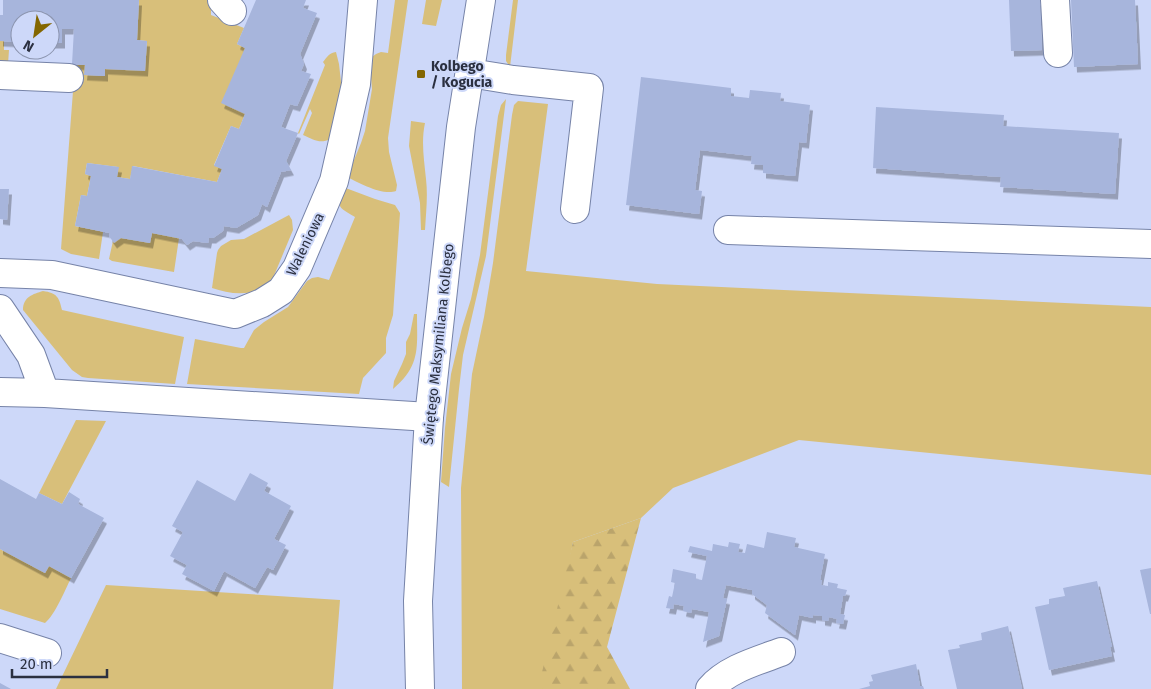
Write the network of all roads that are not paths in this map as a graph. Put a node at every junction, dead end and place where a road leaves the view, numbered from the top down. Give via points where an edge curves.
1 (363, 0) edge
2 (480, 0) edge
3 (1055, 0) edge
4 (1058, 53) dead end
5 (470, 74) junction
6 (0, 75) edge
7 (68, 78) dead end
8 (575, 209) dead end
9 (728, 230) dead end
10 (1151, 244) edge
11 (0, 273) edge
12 (0, 310) edge
13 (0, 392) edge
14 (45, 393) junction
15 (429, 417) junction
16 (0, 638) edge
17 (781, 652) dead end
18 (47, 653) dead end
19 (420, 689) edge
20 (710, 689) edge

1 - 11 street, Waleniowa via 356,84 334,181 298,268 281,291 235,314 52,275
2 - 5 street, Świętego Maksymiliana Kolbego
3 - 4 street
5 - 8 street via 589,88
5 - 15 street, Świętego Maksymiliana Kolbego via 461,127
6 - 7 street
9 - 10 street
12 - 14 street via 31,355
13 - 14 street
14 - 15 street
15 - 19 street, Świętego Maksymiliana Kolbego via 418,602
16 - 18 street
17 - 20 street via 732,672

